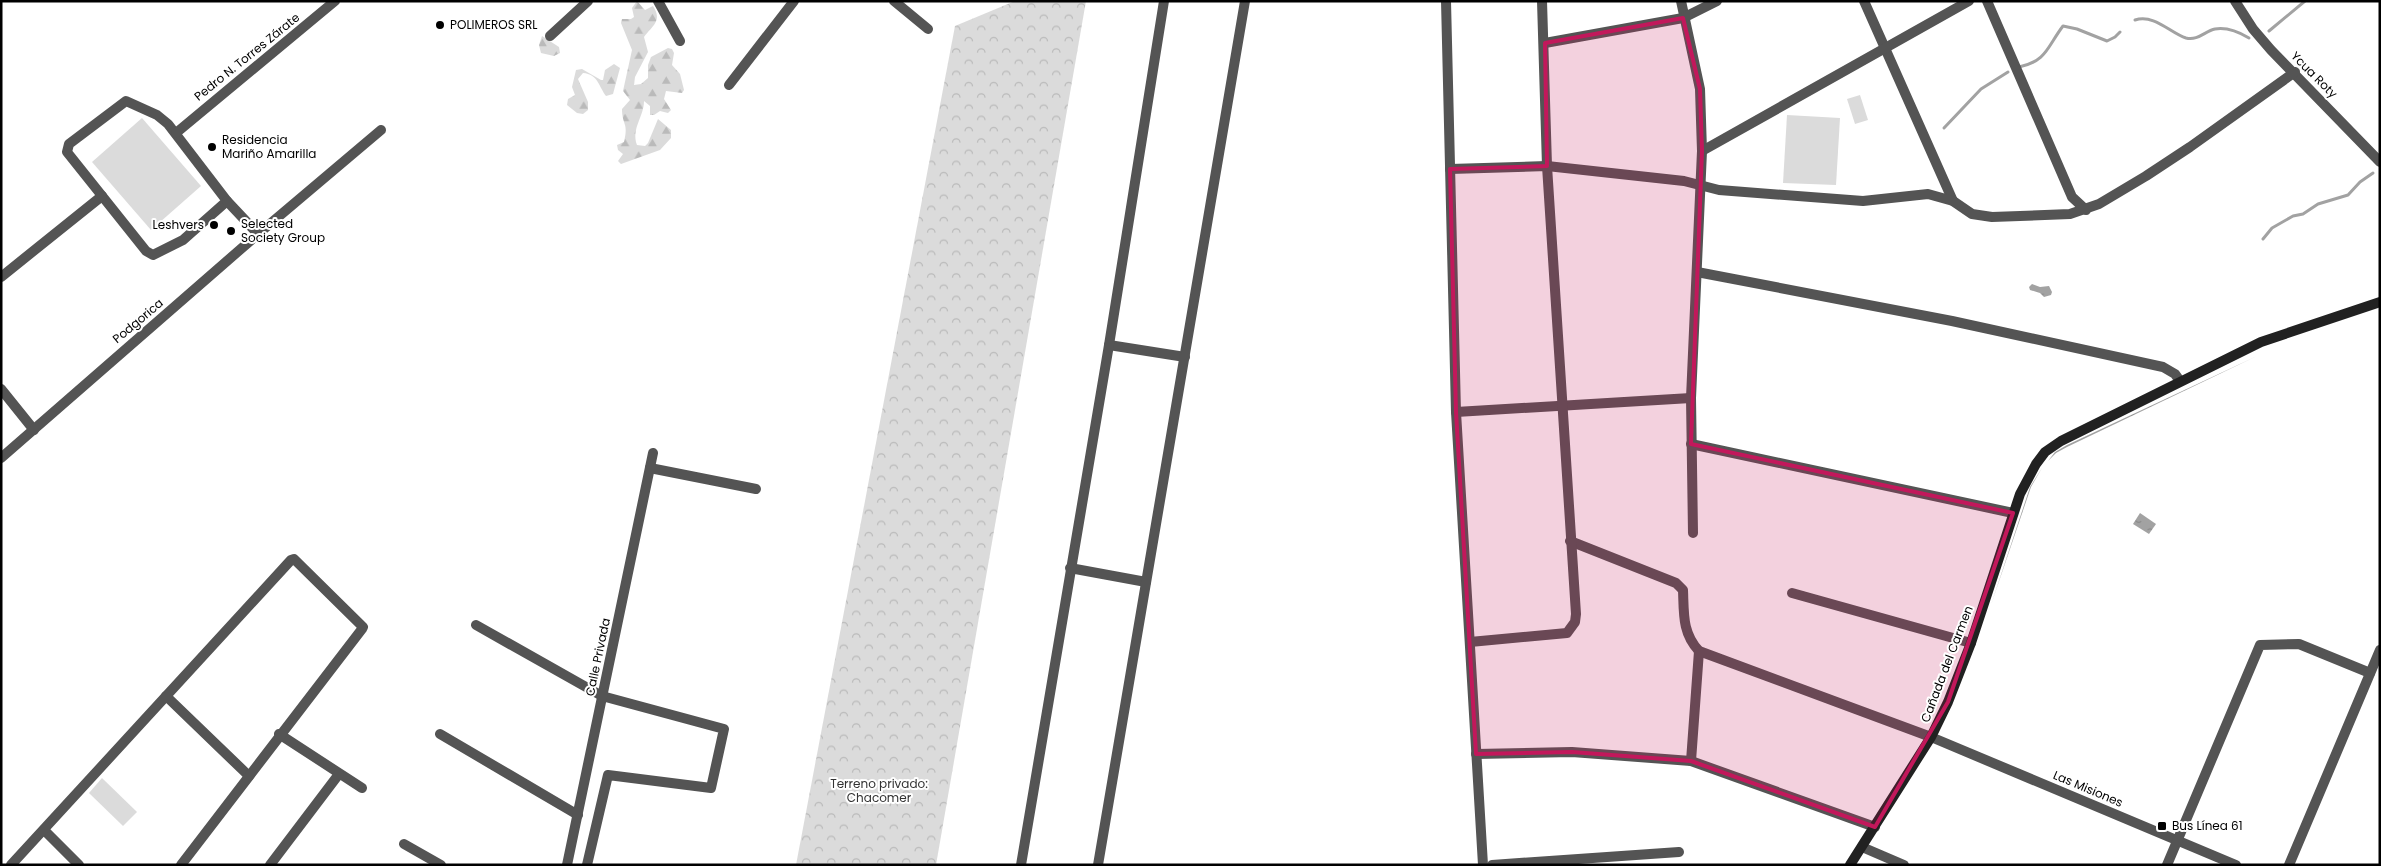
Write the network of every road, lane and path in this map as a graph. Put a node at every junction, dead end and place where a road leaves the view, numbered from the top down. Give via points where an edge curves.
1 (335, 1) edge
2 (588, 1) edge
3 (658, 1) edge
4 (794, 1) edge
5 (894, 1) edge
6 (1164, 1) edge
7 (1245, 1) edge
8 (1446, 1) edge
9 (1542, 1) edge
10 (1681, 1) edge
11 (1717, 1) edge
12 (1864, 1) edge
13 (1969, 1) edge
14 (1987, 1) edge
15 (2235, 1) edge
16 (1683, 18) junction
17 (928, 29) dead end
18 (550, 36) dead end
19 (680, 41) dead end
20 (1545, 44) junction
21 (1885, 48) junction
22 (2295, 72) junction
23 (729, 85) dead end
24 (381, 130) dead end
25 (176, 132) junction
26 (1702, 151) junction
27 (2380, 162) edge
28 (1547, 166) junction
29 (1450, 169) junction
30 (1701, 186) junction
31 (102, 196) junction
32 (227, 201) junction
33 (1953, 202) junction
34 (2086, 210) junction
35 (258, 234) junction
36 (1697, 272) junction
37 (1, 277) edge
38 (2380, 302) edge
39 (1109, 345) junction
40 (1185, 357) junction
41 (2180, 381) junction
42 (1, 389) edge
43 (1691, 398) junction
44 (1562, 405) junction
45 (1456, 412) junction
46 (34, 430) junction
47 (1691, 444) junction
48 (653, 454) dead end
49 (1, 458) edge
50 (650, 468) junction
51 (756, 490) dead end
52 (2014, 513) junction
53 (1693, 533) dead end
54 (1570, 541) junction
55 (1070, 568) junction
56 (1146, 582) junction
57 (1792, 593) dead end
58 (476, 625) dead end
59 (1470, 642) junction
60 (1971, 643) junction
61 (2380, 650) edge
62 (1698, 651) junction
63 (2370, 673) junction
64 (166, 696) junction
65 (602, 696) junction
66 (279, 734) junction
67 (440, 734) dead end
68 (1931, 737) junction
69 (1476, 754) junction
70 (1691, 761) junction
71 (339, 774) junction
72 (249, 776) junction
73 (362, 788) dead end
74 (578, 815) junction
75 (1875, 827) junction
76 (44, 830) junction
77 (2177, 840) junction
78 (404, 844) dead end
79 (1862, 847) junction
80 (1678, 852) dead end
81 (11, 865) edge
82 (79, 865) edge
83 (181, 865) edge
84 (270, 865) edge
85 (441, 865) edge
86 (567, 865) edge
87 (587, 865) edge
88 (1021, 865) edge
89 (1098, 865) edge
90 (1483, 865) edge
91 (1492, 865) edge
92 (1850, 865) edge
93 (1904, 865) edge
94 (2167, 865) edge
95 (2236, 865) edge
96 (2288, 865) edge

1 - 25 street, Pedro N. Torres Zárate
2 - 18 street
3 - 19 street
4 - 23 street
5 - 17 street
6 - 39 street
7 - 40 street
8 - 29 street
9 - 20 street
10 - 16 street
11 - 16 street
12 - 21 street
13 - 21 street
14 - 34 street via 2069,191
15 - 22 street, Ycua Roty via 2253,29
16 - 20 street
16 - 26 street via 1700,89
20 - 28 street
21 - 26 street
21 - 33 street
22 - 27 street, Ycua Roty
22 - 34 street via 2190,147
24 - 35 street, Podgorica
25 - 31 street via 157,115 126,101 69,144 67,152
25 - 32 street
26 - 30 street
28 - 29 street
28 - 30 street via 1684,181
28 - 44 street
29 - 45 street
30 - 33 street via 1863,201 1928,194
30 - 36 street
31 - 32 street via 146,251 153,255 183,240
31 - 37 street
32 - 35 street
33 - 34 street via 1972,214 1992,217 2070,214
35 - 46 street, Podgorica
36 - 41 street via 1952,321 2163,367
36 - 43 street
38 - 41 street, Cañada del Carmen via 2261,342
39 - 40 street
39 - 55 street
40 - 56 street
41 - 52 street, Cañada del Carmen via 2053,446 2036,464
42 - 46 street
43 - 44 street
43 - 47 street
44 - 45 street
44 - 54 street
45 - 59 street
46 - 49 street, Podgorica
47 - 52 street
47 - 53 street
48 - 50 street, Calle Privada
50 - 51 street
50 - 65 street, Calle Privada
52 - 60 street, Cañada del Carmen
54 - 59 street via 1576,614 1575,622 1566,633
54 - 62 street via 1676,583 1683,590 1686,633
55 - 56 street
55 - 88 street
56 - 89 street
57 - 60 street
58 - 65 street
59 - 69 street
60 - 68 street, Cañada del Carmen
61 - 63 street
62 - 68 street, Las Misiones
62 - 70 street
63 - 77 street via 2299,644 2260,645
63 - 96 street
64 - 66 street via 294,560 363,626
64 - 72 street
64 - 76 street
65 - 74 street, Calle Privada
65 - 87 street via 725,730 712,786 708,789 608,775
66 - 71 street
66 - 72 street
67 - 74 street
68 - 75 street, Cañada del Carmen
68 - 77 street, Las Misiones
69 - 70 street via 1572,752
69 - 90 street
70 - 75 street
71 - 73 street
71 - 84 street
72 - 83 street
74 - 86 street, Calle Privada
75 - 79 street, Cañada del Carmen
76 - 81 street
76 - 82 street
77 - 94 street
77 - 95 street, Las Misiones
78 - 85 street
79 - 92 street, Cañada del Carmen
79 - 93 street
80 - 91 street

